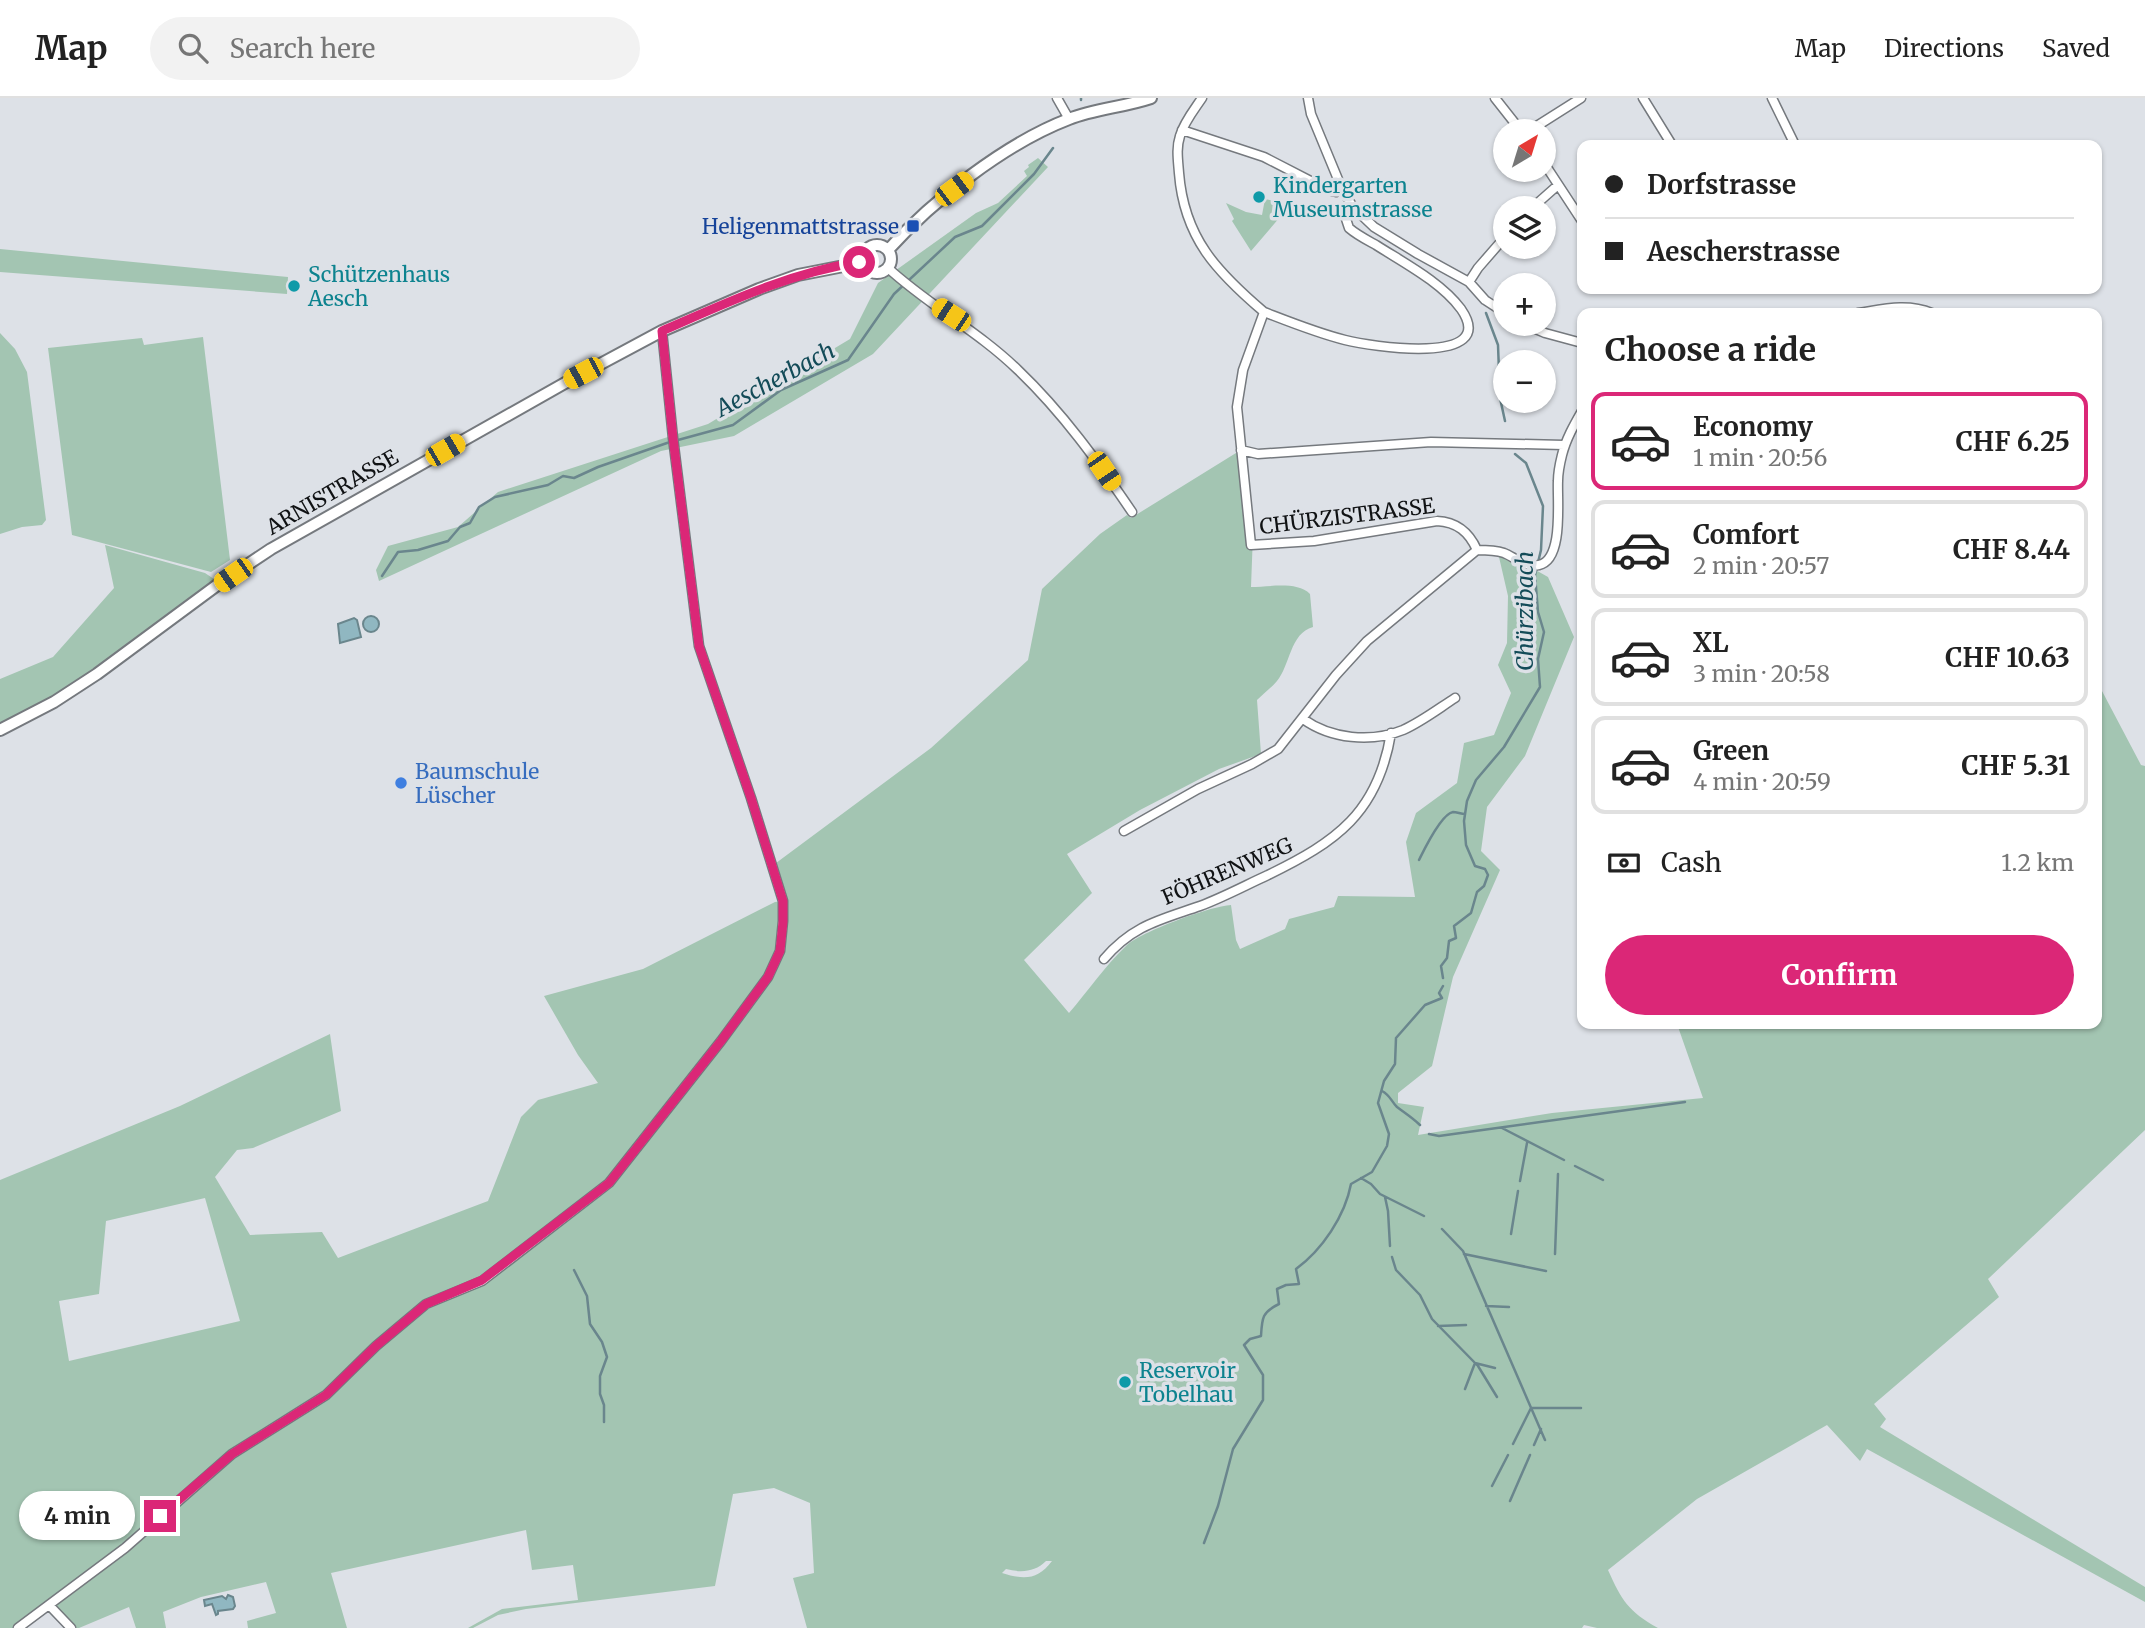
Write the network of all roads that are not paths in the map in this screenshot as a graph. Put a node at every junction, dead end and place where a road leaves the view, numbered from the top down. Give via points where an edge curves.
1 (1057, 98) edge
2 (1151, 98) edge
3 (1202, 98) edge
4 (1308, 98) edge
5 (1495, 98) edge
6 (1581, 98) edge
7 (1643, 98) edge
8 (1772, 98) edge
9 (1069, 119) junction
10 (1512, 119) edge
11 (1549, 119) edge
12 (1182, 130) junction
13 (1669, 140) edge
14 (1793, 140) edge
15 (1556, 182) edge
16 (1558, 185) junction
17 (1342, 189) junction
18 (1546, 196) edge
19 (1353, 207) junction
20 (1577, 214) edge
21 (888, 250) junction
22 (1493, 251) edge
23 (864, 262) junction
24 (888, 268) junction
25 (1469, 282) junction
26 (1493, 305) edge
27 (1896, 308) edge
28 (1916, 308) edge
29 (1264, 312) junction
30 (662, 331) junction
31 (1556, 336) edge
32 (1577, 342) edge
33 (1577, 420) edge
34 (1564, 445) junction
35 (1241, 450) junction
36 (1132, 512) dead end
37 (1477, 550) junction
38 (1454, 698) dead end
39 (1303, 719) junction
40 (0, 730) edge
41 (1391, 733) junction
42 (1124, 831) dead end
43 (1104, 958) dead end
44 (49, 1605) junction
45 (18, 1628) edge
46 (71, 1628) edge

1 - 9 street
2 - 9 street
3 - 12 street
4 - 17 street
5 - 10 street
6 - 11 street
7 - 13 street
8 - 14 street
9 - 21 street via 986,165
12 - 17 street via 1264,157 1328,190
12 - 29 street via 1180,188 1198,242 1235,287
15 - 16 street
16 - 18 street
16 - 20 street
17 - 19 street
19 - 25 street via 1374,227
19 - 29 street via 1346,219 1353,232 1449,295 1468,328 1464,340 1440,348 1396,349 1323,334
21 - 23 street via 871,246
21 - 24 street
22 - 25 street
23 - 24 street via 872,271
23 - 30 street, ARNISTRASSE via 798,275
24 - 36 street via 1018,369 1090,450
25 - 26 street
27 - 28 street
29 - 35 street via 1243,370 1237,407
30 - 40 street, ARNISTRASSE via 271,549 97,674
30 - 44 street via 699,646 783,901 780,951 768,977 609,1183 482,1280 426,1304 326,1395 232,1454 125,1548
31 - 32 street
33 - 34 street
34 - 35 street via 1431,442 1258,454
34 - 37 street via 1558,480 1558,531 1550,558 1537,565
35 - 37 street, CHÜRZISTRASSE via 1251,545 1314,541 1437,521 1463,529
37 - 39 street via 1367,641
38 - 41 street
39 - 41 street via 1338,734 1371,737
39 - 42 street via 1278,749
41 - 43 street, FÖHRENWEG via 1381,776 1349,824 1330,841 1229,894 1149,924 1117,943
44 - 45 street
44 - 46 street

